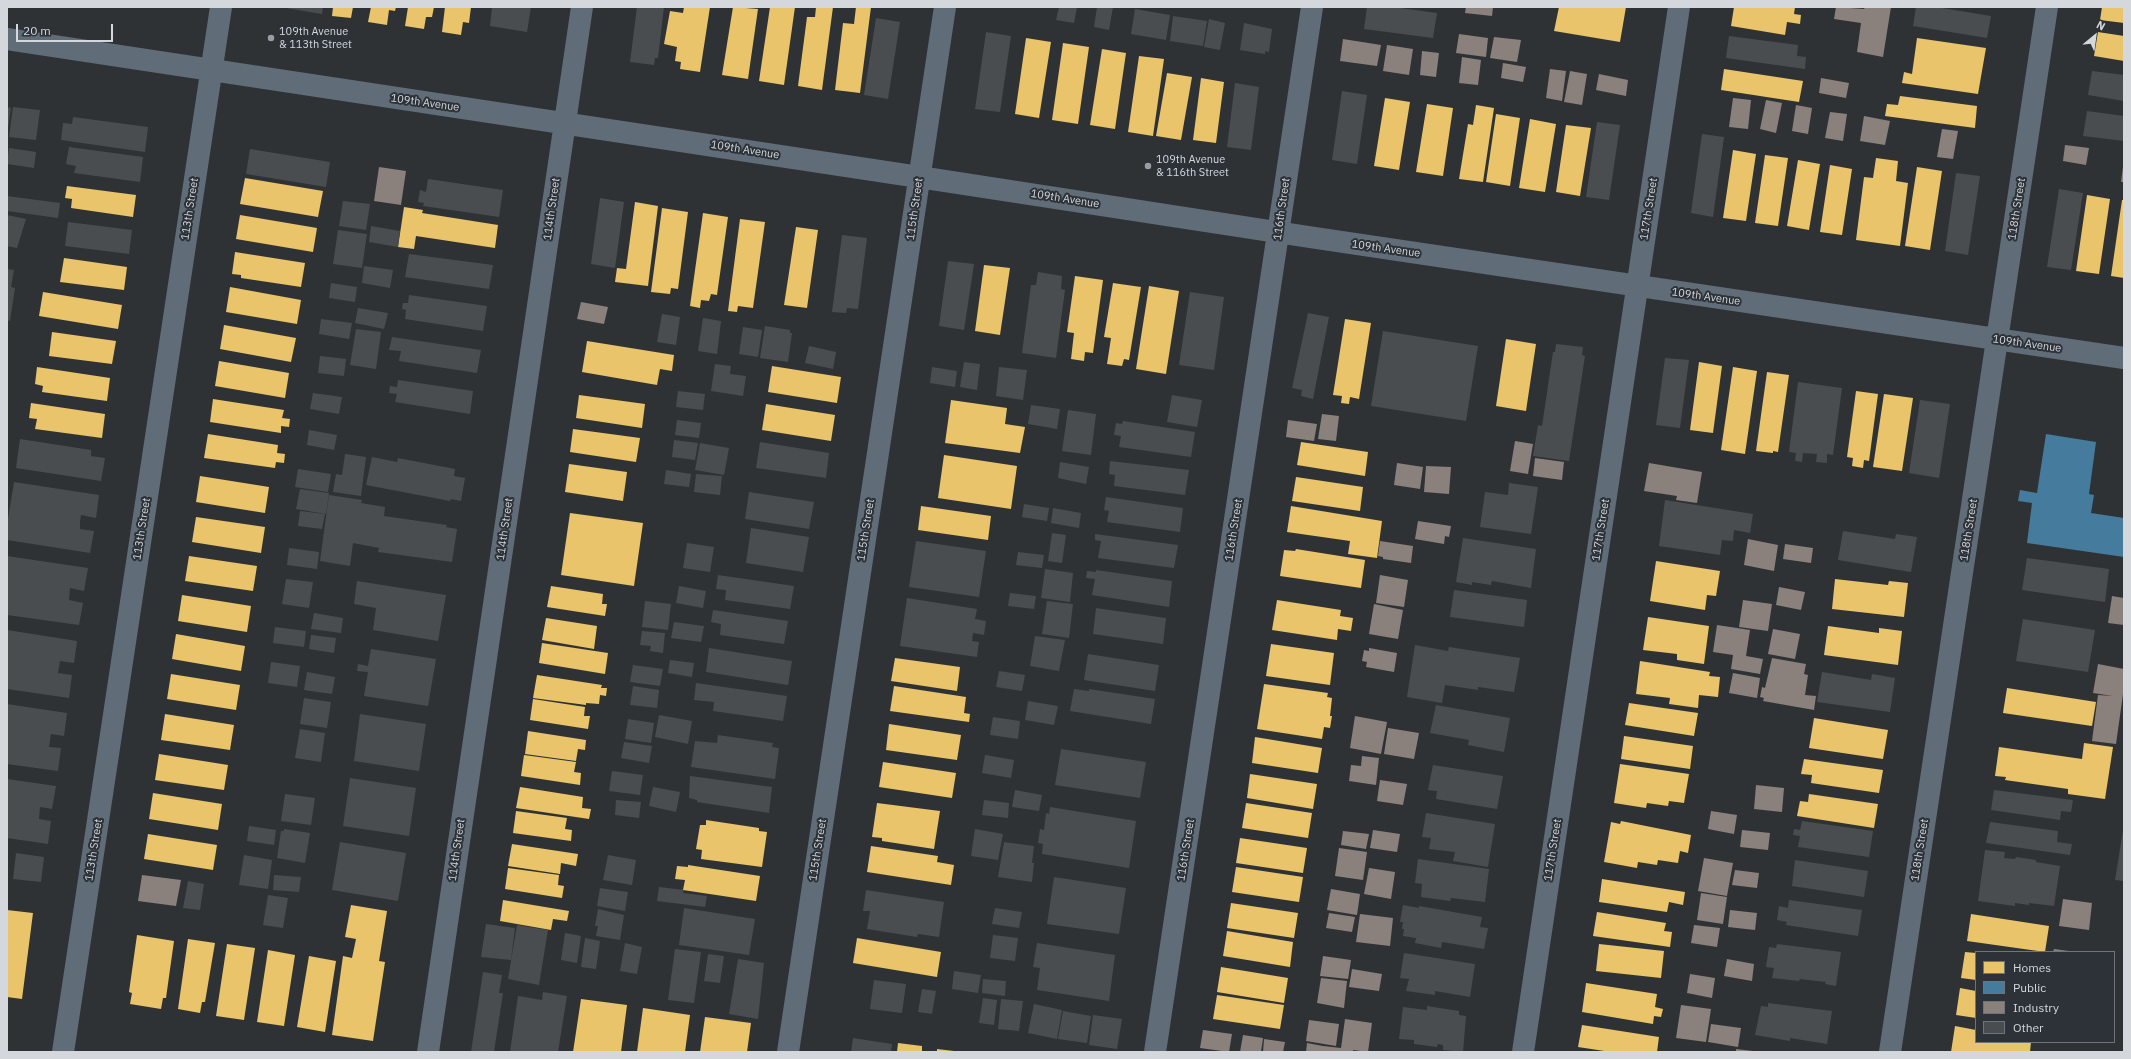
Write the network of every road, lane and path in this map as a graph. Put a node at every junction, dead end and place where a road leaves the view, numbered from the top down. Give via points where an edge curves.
1 (221, 7) edge
2 (582, 7) edge
3 (945, 7) edge
4 (1312, 7) edge
5 (1679, 7) edge
6 (2047, 7) edge
7 (7, 39) edge
8 (211, 72) junction
9 (565, 123) junction
10 (919, 176) junction
11 (1278, 233) junction
12 (1637, 286) junction
13 (1997, 340) junction
14 (2124, 358) edge
15 (63, 1052) edge
16 (428, 1052) edge
17 (788, 1052) edge
18 (1155, 1052) edge
19 (1523, 1052) edge
20 (1890, 1052) edge

1 - 8 street, 113th Street
2 - 9 street, 114th Street
3 - 10 street, 115th Street
4 - 11 street, 116th Street
5 - 12 street, 117th Street
6 - 13 street, 118th Street
7 - 8 street, 109th Avenue
8 - 9 street, 109th Avenue
8 - 15 street, 113th Street
9 - 10 street, 109th Avenue
9 - 16 street, 114th Street
10 - 11 street, 109th Avenue
10 - 17 street, 115th Street
11 - 12 street, 109th Avenue
11 - 18 street, 116th Street
12 - 13 street, 109th Avenue
12 - 19 street, 117th Street
13 - 14 street, 109th Avenue
13 - 20 street, 118th Street

